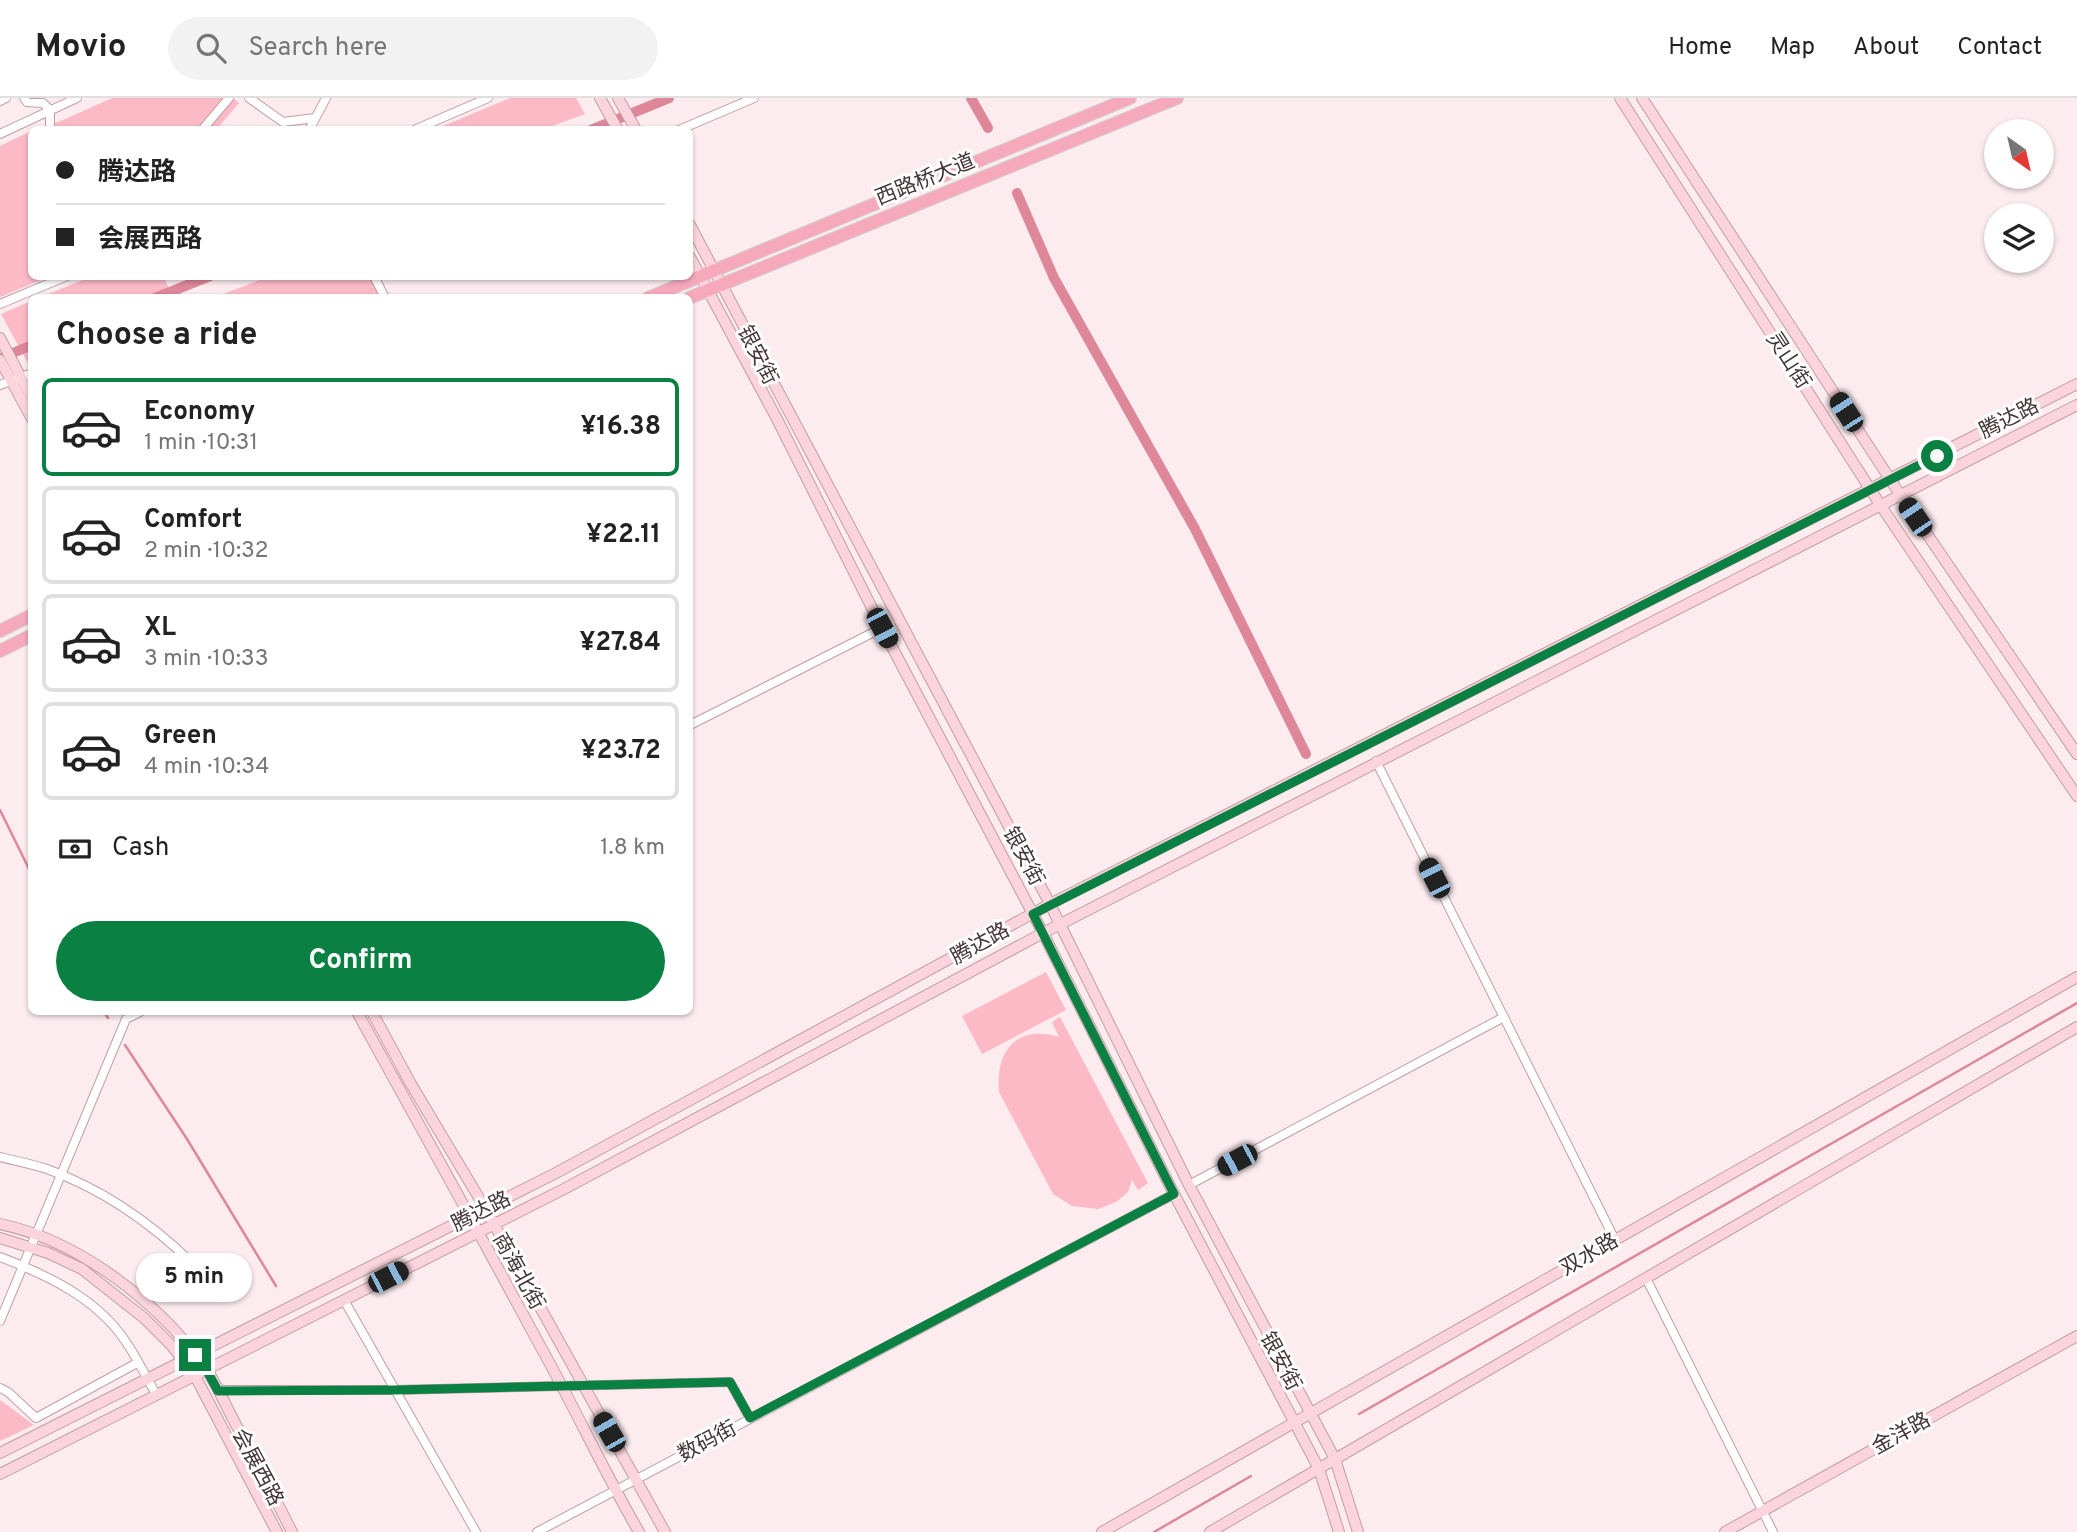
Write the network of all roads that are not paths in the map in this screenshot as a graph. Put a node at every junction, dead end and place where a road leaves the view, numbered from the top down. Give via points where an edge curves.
1 (6, 98) edge
2 (24, 98) edge
3 (52, 98) edge
4 (77, 98) edge
5 (229, 98) edge
6 (249, 98) edge
7 (326, 98) edge
8 (488, 98) edge
9 (618, 98) edge
10 (754, 98) edge
11 (1130, 98) edge
12 (1177, 98) edge
13 (1620, 98) edge
14 (1642, 98) edge
15 (0, 101) edge
16 (601, 101) edge
17 (50, 110) junction
18 (315, 118) junction
19 (50, 126) edge
20 (205, 126) edge
21 (311, 126) edge
22 (423, 126) edge
23 (616, 126) edge
24 (634, 126) edge
25 (688, 126) edge
26 (0, 134) edge
27 (693, 230) edge
28 (693, 263) edge
29 (715, 270) junction
30 (700, 276) junction
31 (693, 279) edge
32 (57, 280) edge
33 (691, 280) edge
34 (722, 283) junction
35 (706, 289) junction
36 (657, 294) edge
37 (693, 296) edge
38 (0, 304) edge
39 (0, 338) edge
40 (0, 360) edge
41 (15, 377) edge
42 (2077, 384) edge
43 (28, 393) edge
44 (2077, 405) edge
45 (28, 409) edge
46 (1890, 480) junction
47 (1872, 489) junction
48 (1900, 496) junction
49 (1881, 506) junction
50 (28, 617) edge
51 (882, 628) junction
52 (0, 631) edge
53 (28, 637) edge
54 (0, 652) edge
55 (693, 722) edge
56 (2077, 754) edge
57 (1376, 761) junction
58 (2077, 796) edge
59 (1050, 904) junction
60 (1033, 914) junction
61 (1060, 926) junction
62 (1043, 933) junction
63 (2077, 977) edge
64 (134, 1015) edge
65 (359, 1015) edge
66 (374, 1015) edge
67 (1504, 1017) junction
68 (2077, 1027) edge
69 (0, 1157) edge
70 (61, 1174) junction
71 (1189, 1185) junction
72 (1174, 1194) junction
73 (485, 1209) junction
74 (470, 1216) junction
75 (0, 1224) edge
76 (494, 1224) junction
77 (478, 1232) junction
78 (36, 1235) junction
79 (0, 1238) edge
80 (1615, 1240) junction
81 (31, 1247) junction
82 (0, 1257) edge
83 (192, 1263) dead end
84 (23, 1266) junction
85 (1646, 1278) junction
86 (344, 1300) junction
87 (0, 1321) edge
88 (2077, 1336) edge
89 (190, 1357) junction
90 (137, 1363) junction
91 (206, 1369) junction
92 (194, 1374) junction
93 (147, 1379) junction
94 (562, 1386) junction
95 (583, 1386) junction
96 (0, 1388) edge
97 (395, 1390) junction
98 (218, 1391) junction
99 (156, 1394) junction
100 (1310, 1414) junction
101 (750, 1418) junction
102 (1295, 1422) junction
103 (0, 1453) edge
104 (1335, 1459) junction
105 (1319, 1469) junction
106 (0, 1474) edge
107 (636, 1479) junction
108 (615, 1490) junction
109 (1762, 1510) junction
110 (277, 1532) edge
111 (292, 1532) edge
112 (476, 1532) edge
113 (537, 1532) edge
114 (639, 1532) edge
115 (665, 1532) edge
116 (1102, 1532) edge
117 (1210, 1532) edge
118 (1339, 1532) edge
119 (1358, 1532) edge
120 (1725, 1532) edge
121 (1773, 1532) edge

1 - 15 street
2 - 17 street
3 - 17 street
4 - 17 street
5 - 20 street
6 - 18 street via 283,122
7 - 18 street
8 - 22 street
9 - 24 main road
10 - 25 street
11 - 29 main road, 西路桥大道
12 - 34 main road, 西路桥大道
13 - 47 main road, 灵山街
14 - 46 main road, 灵山街
16 - 23 main road
17 - 19 street
17 - 26 street
18 - 21 street
27 - 29 main road, 银安街
28 - 30 main road, 银安街
29 - 30 main road, 西路桥大道
29 - 34 main road, 银安街
30 - 31 main road, 西路桥大道
30 - 35 main road, 银安街
32 - 38 street
33 - 36 main road, 西路桥大道
34 - 35 main road, 西路桥大道
34 - 59 main road, 银安街
35 - 37 main road, 西路桥大道
35 - 51 main road, 银安街
39 - 41 main road
40 - 41 main road
41 - 43 main road
41 - 45 main road
42 - 46 main road, 腾达路
44 - 48 main road, 腾达路
46 - 47 main road, 腾达路
46 - 48 main road, 灵山街
47 - 49 main road, 灵山街
47 - 59 main road, 腾达路
48 - 49 main road, 腾达路
48 - 56 main road, 灵山街
49 - 57 main road, 腾达路
49 - 58 main road, 灵山街
50 - 52 main road
51 - 55 street
51 - 60 main road, 银安街
53 - 54 main road
57 - 61 main road, 腾达路
57 - 67 street
59 - 60 main road, 腾达路
59 - 61 main road, 银安街
60 - 62 main road, 银安街
60 - 73 main road, 腾达路
61 - 62 main road, 腾达路
61 - 71 main road, 银安街
62 - 72 main road, 银安街
62 - 76 main road, 腾达路
63 - 80 main road, 双水路
64 - 70 street via 126,1019
65 - 74 main road, 商海北街
66 - 73 main road, 商海北街
67 - 71 street
67 - 80 street
68 - 85 main road
69 - 70 street
70 - 78 street
70 - 83 street via 167,1238
71 - 100 main road, 银安街
72 - 101 street, 数码街
72 - 102 main road, 银安街
73 - 74 main road, 腾达路
73 - 76 main road, 商海北街
74 - 77 main road, 商海北街
74 - 89 main road, 腾达路
75 - 78 main road, 会展西路
76 - 77 main road, 腾达路
76 - 95 main road, 商海北街
77 - 86 main road, 腾达路
77 - 94 main road, 商海北街
78 - 81 street
78 - 89 main road, 会展西路 via 88,1258 124,1284 155,1311
79 - 81 main road, 会展西路
80 - 100 main road, 双水路
81 - 84 street
81 - 89 main road, 会展西路 via 82,1269
82 - 84 street
84 - 87 street
84 - 90 street via 69,1289 105,1317 126,1341
85 - 104 main road
85 - 109 street
86 - 91 main road, 腾达路
86 - 97 street
88 - 109 main road, 金洋路
89 - 91 main road, 会展西路
89 - 92 main road, 会展西路
89 - 93 main road, 腾达路
90 - 93 street
90 - 96 street via 36,1418
91 - 92 main road, 腾达路
91 - 98 main road, 会展西路
92 - 99 main road, 腾达路
92 - 110 main road, 会展西路
93 - 99 street
93 - 103 main road, 腾达路
94 - 95 street
94 - 97 street
94 - 108 main road, 商海北街
95 - 101 street via 730,1382
95 - 107 main road, 商海北街
97 - 98 street
97 - 112 street
98 - 111 main road, 会展西路
99 - 106 main road, 腾达路
100 - 102 main road, 双水路
100 - 104 main road, 银安街
101 - 107 street, 数码街
102 - 105 main road, 银安街
102 - 116 main road, 双水路
104 - 105 main road
104 - 119 main road, 银安街
105 - 117 main road
105 - 118 main road, 银安街
107 - 108 street, 数码街
107 - 115 main road, 商海北街
108 - 113 street, 数码街
108 - 114 main road, 商海北街
109 - 120 main road, 金洋路
109 - 121 street

